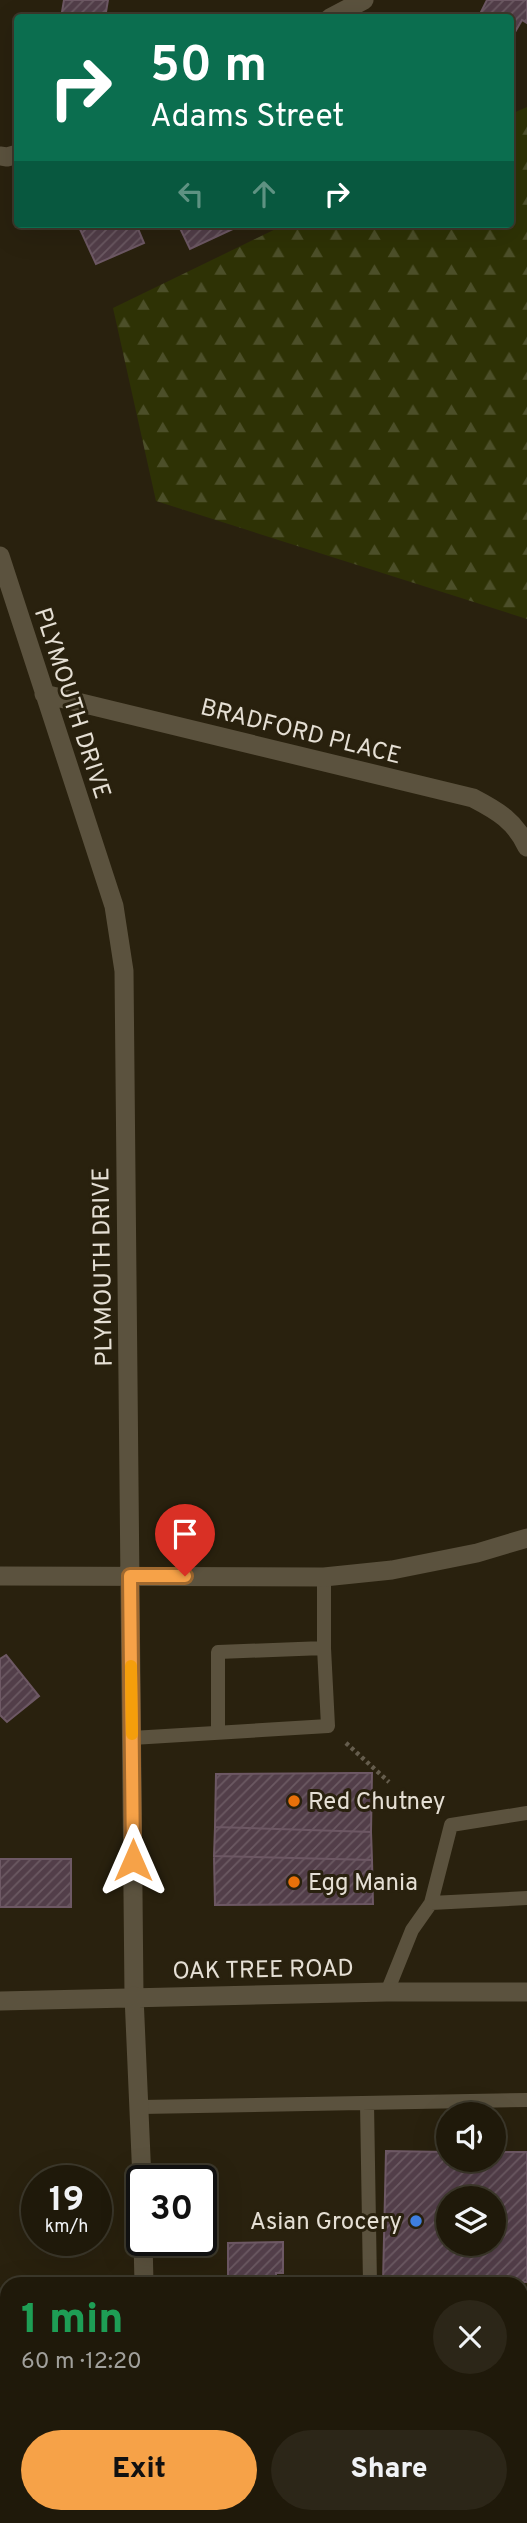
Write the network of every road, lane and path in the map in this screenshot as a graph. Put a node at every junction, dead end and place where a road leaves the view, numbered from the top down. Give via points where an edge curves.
1 (364, 0) edge
2 (338, 14) edge
3 (0, 556) edge
4 (44, 694) junction
5 (527, 847) edge
6 (527, 1538) edge
7 (0, 1576) edge
8 (130, 1576) junction
9 (324, 1577) junction
10 (324, 1648) junction
11 (328, 1726) junction
12 (218, 1731) junction
13 (132, 1738) junction
14 (389, 1782) dead end
15 (527, 1813) edge
16 (527, 1898) edge
17 (430, 1903) junction
18 (387, 1992) junction
19 (527, 1992) edge
20 (134, 1996) junction
21 (0, 2001) edge
22 (527, 2100) edge
23 (368, 2103) junction
24 (141, 2107) junction
25 (142, 2165) edge
26 (143, 2256) edge
27 (144, 2277) edge
28 (370, 2277) edge

1 - 2 street
3 - 4 street, PLYMOUTH DRIVE
4 - 5 street, BRADFORD PLACE via 473,798 518,828
4 - 8 street, PLYMOUTH DRIVE via 114,906 124,971
6 - 9 street via 392,1570
7 - 8 street
8 - 9 street
8 - 13 street, PLYMOUTH DRIVE
9 - 10 lane
10 - 11 lane
10 - 12 lane via 218,1652
11 - 12 lane
11 - 14 path
12 - 13 lane
13 - 20 street, PLYMOUTH DRIVE
15 - 17 lane via 451,1825
16 - 17 lane
17 - 18 lane via 412,1930
18 - 19 street, OAK TREE ROAD
18 - 20 street, OAK TREE ROAD
20 - 21 street, OAK TREE ROAD
20 - 24 street, PLYMOUTH DRIVE
22 - 23 lane
23 - 24 lane
23 - 28 lane
24 - 25 street, PLYMOUTH DRIVE
26 - 27 street

